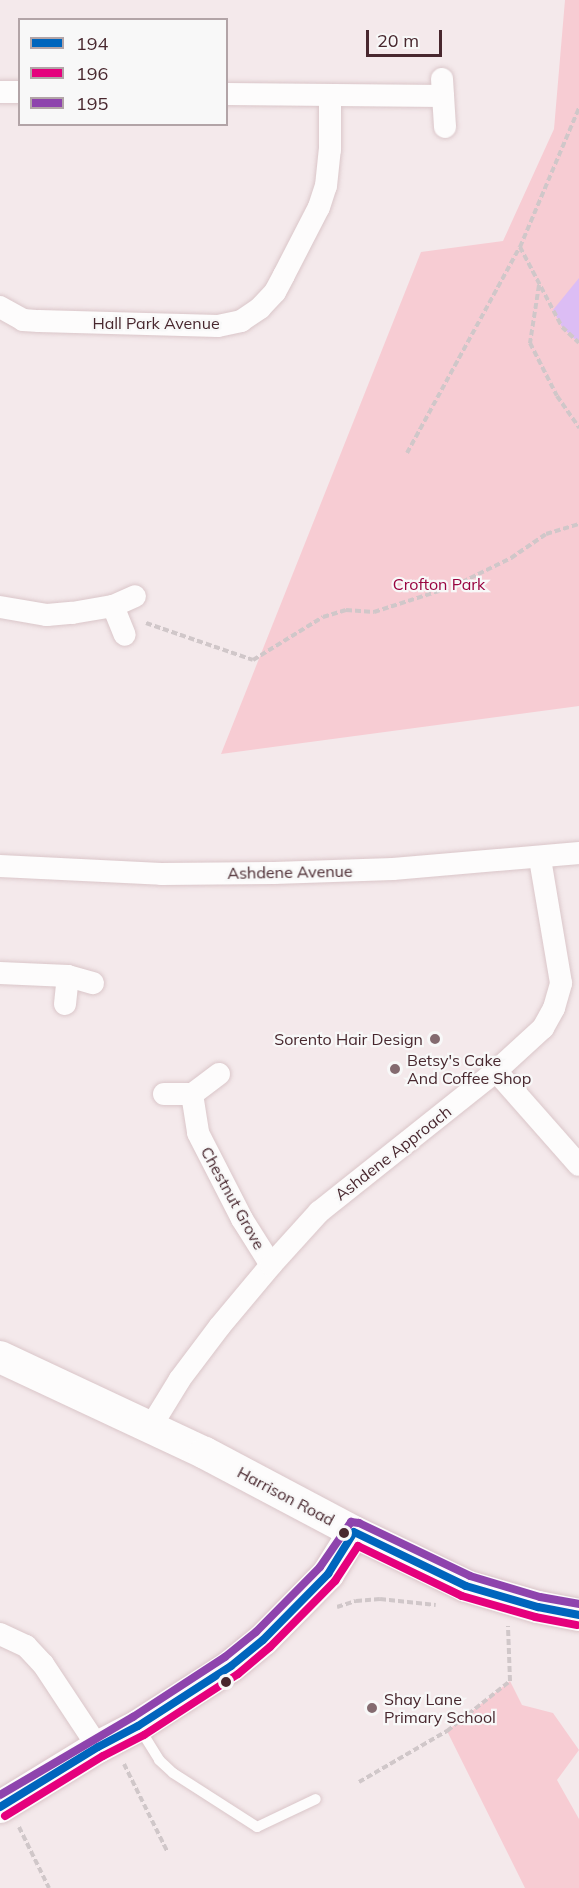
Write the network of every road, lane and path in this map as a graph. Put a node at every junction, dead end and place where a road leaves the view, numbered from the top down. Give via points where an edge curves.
1 (0, 92) edge
2 (18, 92) edge
3 (228, 94) edge
4 (330, 95) junction
5 (579, 108) edge
6 (445, 127) dead end
7 (520, 247) junction
8 (539, 285) junction
9 (0, 307) edge
10 (579, 343) edge
11 (579, 428) edge
12 (407, 453) dead end
13 (579, 524) edge
14 (135, 596) dead end
15 (113, 606) junction
16 (0, 607) edge
17 (125, 635) dead end
18 (579, 853) edge
19 (540, 859) junction
20 (0, 866) edge
21 (0, 973) edge
22 (68, 976) junction
23 (93, 983) dead end
24 (65, 1004) dead end
25 (496, 1071) junction
26 (219, 1074) dead end
27 (164, 1094) dead end
28 (192, 1094) junction
29 (579, 1165) edge
30 (270, 1264) junction
31 (0, 1357) edge
32 (150, 1428) junction
33 (354, 1532) junction
34 (466, 1586) junction
35 (507, 1598) junction
36 (290, 1614) junction
37 (579, 1615) edge
38 (0, 1634) edge
39 (116, 1738) junction
40 (359, 1782) dead end
41 (316, 1799) dead end
42 (4, 1805) edge
43 (167, 1851) dead end
44 (49, 1888) edge

1 - 2 street
3 - 4 street
4 - 6 street via 443,88
4 - 9 street, Hall Park Avenue via 330,150 319,207 284,275 260,308 241,321 218,326 39,321 23,320
5 - 7 path
7 - 8 path
7 - 12 path
8 - 10 path via 562,327
8 - 11 path via 530,344
13 - 15 path via 546,534 511,558 454,586 374,612 346,610 323,617 253,660 141,621
14 - 15 street
15 - 16 street via 47,615
15 - 17 street
18 - 19 street, Ashdene Avenue
19 - 20 street, Ashdene Avenue via 274,873 161,874
19 - 25 street, Ashdene Approach via 561,983 543,1028
21 - 22 street
22 - 23 street
22 - 24 street
25 - 29 street
25 - 30 street, Ashdene Approach via 319,1212
26 - 28 street
27 - 28 street
28 - 30 street, Chestnut Grove via 198,1133 210,1162
30 - 32 street, Ashdene Approach via 187,1370
31 - 32 main road, Harrison Road
32 - 33 main road, Harrison Road
33 - 34 main road, Harrison Road
33 - 36 main road via 328,1574
34 - 35 main road, Harrison Road
34 - 36 path via 458,1609 381,1599 356,1601 320,1614
35 - 37 main road, Harrison Road
35 - 40 path via 510,1681 447,1731
36 - 39 main road via 231,1666
38 - 39 street via 26,1646
39 - 41 lane via 159,1760 257,1827
39 - 42 main road
39 - 43 path
42 - 44 path

